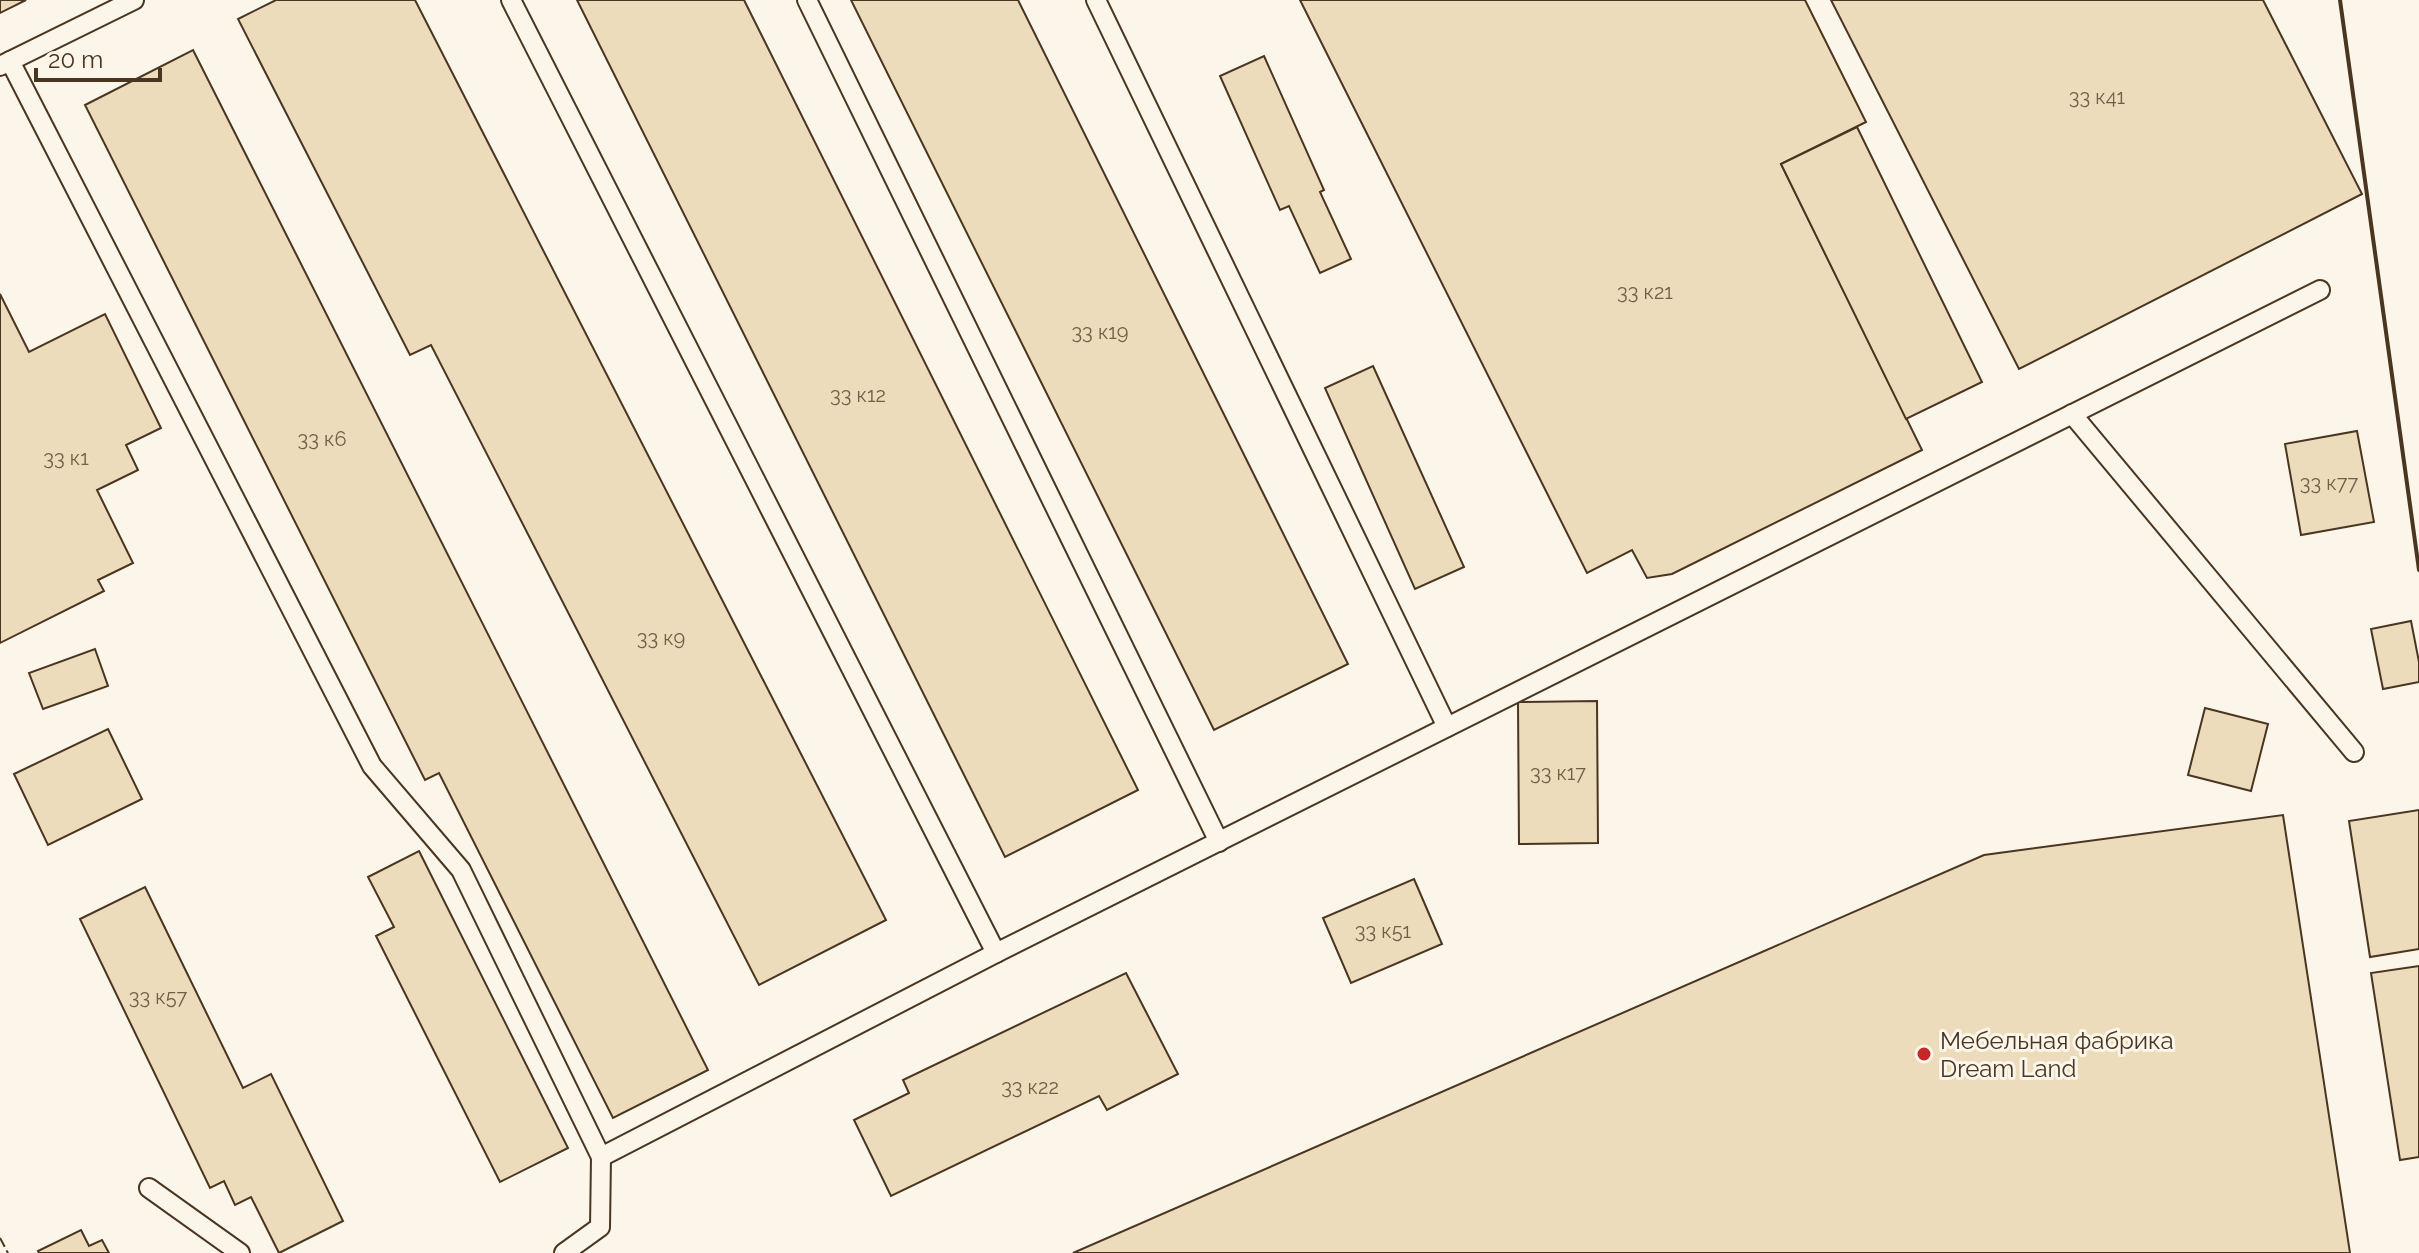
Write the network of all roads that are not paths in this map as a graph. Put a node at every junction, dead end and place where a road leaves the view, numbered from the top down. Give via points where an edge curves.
1 (134, 0) edge
2 (511, 0) edge
3 (807, 0) edge
4 (1096, 0) edge
5 (5, 64) edge
6 (2320, 290) dead end
7 (2072, 414) junction
8 (1447, 727) junction
9 (2354, 752) dead end
10 (1219, 842) junction
11 (996, 953) junction
12 (601, 1157) junction
13 (149, 1188) dead end
14 (240, 1253) edge
15 (564, 1253) edge

1 - 5 lane
2 - 11 lane
3 - 10 lane
4 - 8 lane
5 - 12 lane via 372,766 461,870
6 - 7 lane
7 - 8 lane
7 - 9 lane
8 - 10 lane
10 - 11 lane
11 - 12 lane
12 - 15 lane via 600,1227
13 - 14 lane

